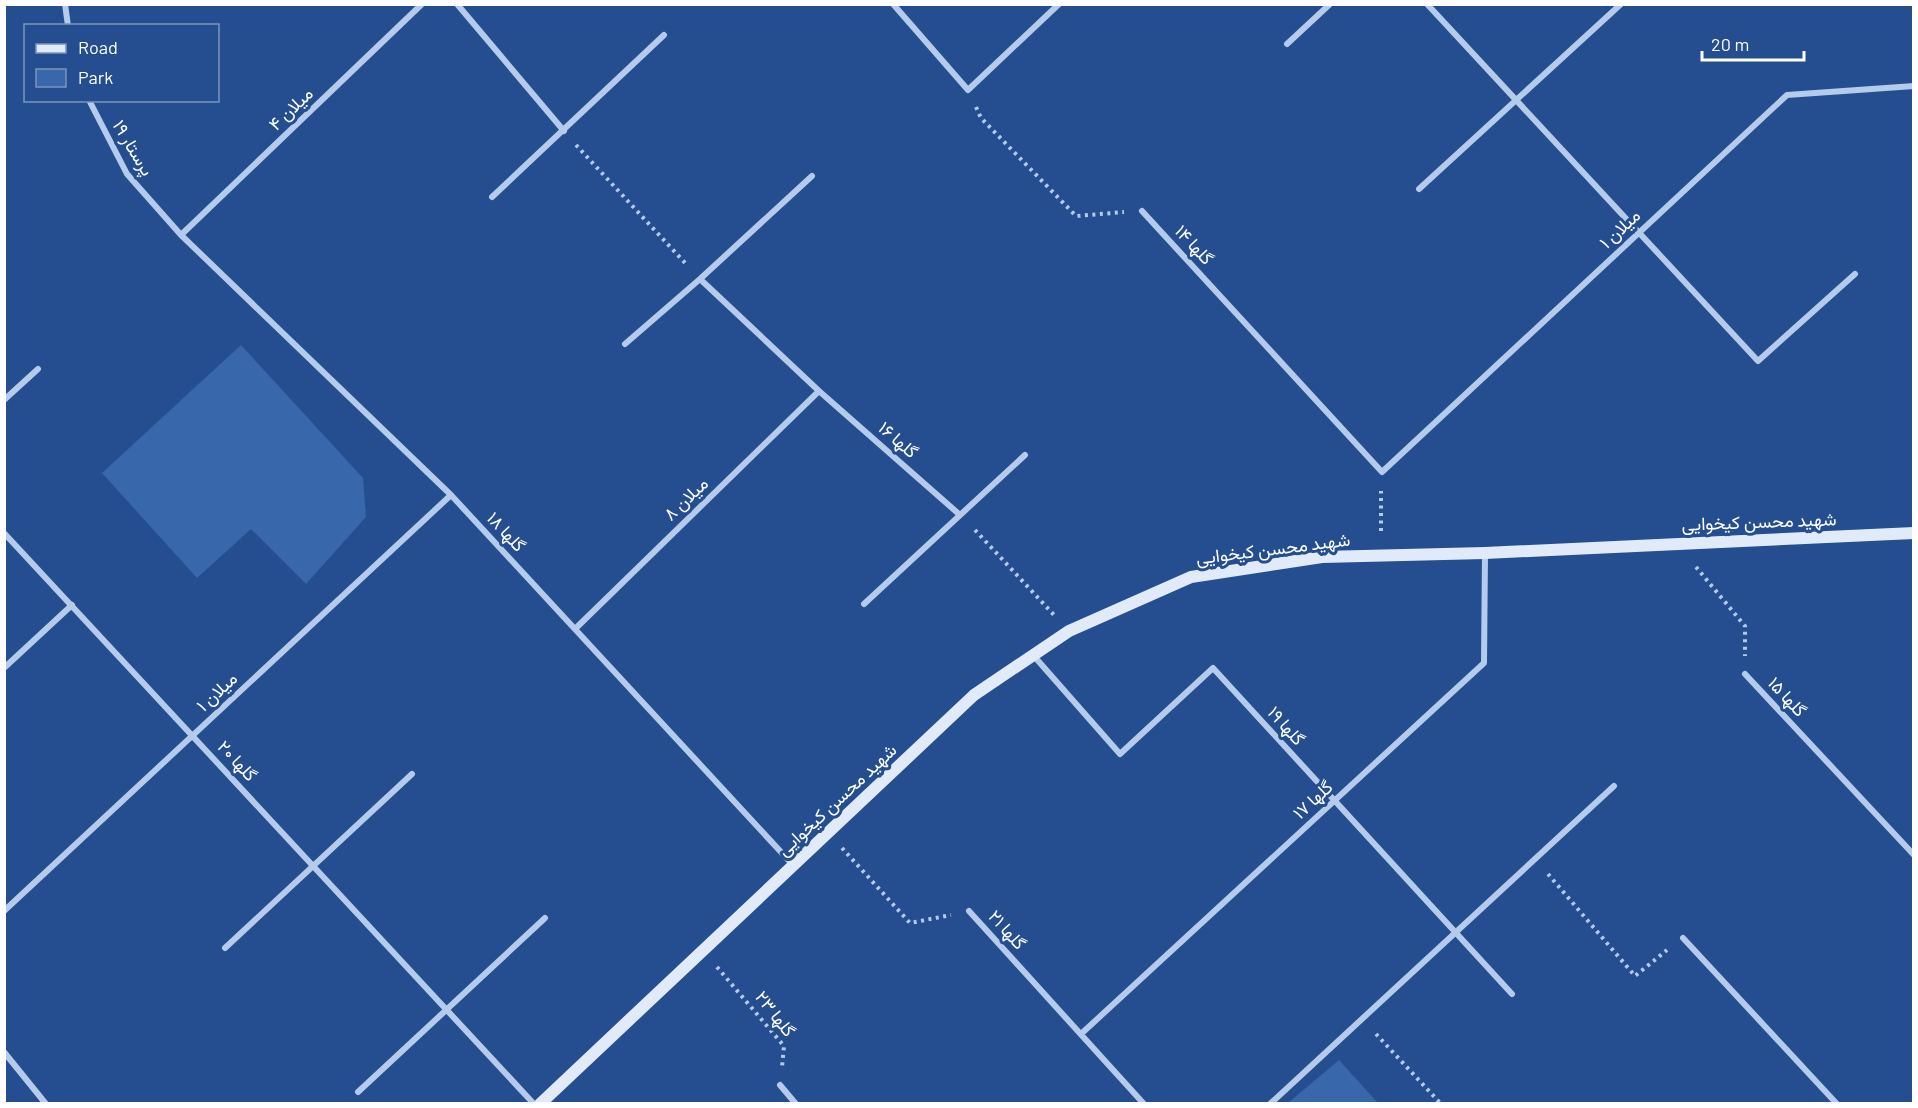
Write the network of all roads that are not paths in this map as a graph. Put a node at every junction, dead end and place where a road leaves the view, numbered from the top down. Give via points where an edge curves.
1 (65, 4) edge
2 (422, 4) edge
3 (457, 4) edge
4 (893, 4) edge
5 (1059, 4) edge
6 (1330, 4) edge
7 (1427, 4) edge
8 (1620, 4) edge
9 (69, 24) edge
10 (664, 35) dead end
11 (1287, 44) dead end
12 (1914, 86) edge
13 (1516, 100) junction
14 (90, 102) edge
15 (564, 131) junction
16 (812, 177) dead end
17 (1419, 189) dead end
18 (492, 196) dead end
19 (1142, 211) road end
20 (1639, 232) junction
21 (181, 235) junction
22 (1855, 274) dead end
23 (700, 279) junction
24 (625, 344) dead end
25 (38, 369) dead end
26 (819, 392) junction
27 (4, 400) edge
28 (1025, 454) dead end
29 (1382, 472) joint
30 (451, 495) junction
31 (960, 514) junction
32 (4, 533) edge
33 (1914, 533) edge
34 (1485, 553) junction
35 (864, 604) dead end
36 (72, 605) junction
37 (575, 629) junction
38 (1033, 656) junction
39 (4, 668) edge
40 (1745, 674) road end
41 (193, 735) junction
42 (412, 774) dead end
43 (1614, 786) dead end
44 (1334, 801) junction
45 (1914, 855) edge
46 (794, 865) junction
47 (314, 866) junction
48 (4, 911) edge
49 (969, 911) road end
50 (545, 918) dead end
51 (1455, 933) junction
52 (1683, 938) road end
53 (225, 948) dead end
54 (1512, 994) dead end
55 (447, 1009) junction
56 (1082, 1034) junction
57 (4, 1052) edge
58 (780, 1085) road end
59 (358, 1092) dead end
60 (45, 1104) edge
61 (534, 1104) edge
62 (540, 1104) edge
63 (796, 1104) edge
64 (1144, 1104) edge
65 (1270, 1104) edge
66 (1837, 1104) edge

1 - 9 street
2 - 21 street, میلان ۴
3 - 15 street
4 - 5 street via 968,90
6 - 11 street
7 - 13 street
8 - 13 street
10 - 15 street
12 - 20 street, میلان ۱ via 1787,95
13 - 17 street
13 - 20 street
14 - 21 street, پرستار ۱۹ via 127,174
15 - 18 street
16 - 23 street
19 - 29 street, گلها ۱۴
20 - 22 street via 1758,361
20 - 29 street, میلان ۱
21 - 30 street, گلها ۱۸
23 - 24 street
23 - 26 street, گلها ۱۶
25 - 27 street
26 - 31 street, گلها ۱۶
26 - 37 street, میلان ۸
28 - 31 street
30 - 37 street, گلها ۱۸
30 - 41 street, میلان ۱
31 - 35 street
32 - 36 street, گلها ۲۰
33 - 34 street, شهید محسن کیخوایی
34 - 38 street, شهید محسن کیخوایی via 1322,557 1191,578 1069,631
34 - 44 street, گلها ۱۷ via 1484,663
36 - 39 street
36 - 41 street, گلها ۲۰
37 - 46 street, گلها ۱۸
38 - 44 street, گلها ۱۹ via 1120,754 1213,668
38 - 46 street, شهید محسن کیخوایی via 974,695
40 - 45 street, گلها ۱۵
41 - 47 street, گلها ۲۰
41 - 48 street, میلان ۱
42 - 47 street
43 - 51 street
44 - 51 street, گلها ۱۹
44 - 56 street, گلها ۱۷
46 - 62 street, شهید محسن کیخوایی
47 - 53 street
47 - 55 street, گلها ۲۰
49 - 56 street, گلها ۲۱
50 - 55 street
51 - 54 street, گلها ۱۹
51 - 65 street
52 - 66 street
55 - 59 street
55 - 61 street, گلها ۲۰
56 - 64 street, گلها ۲۱
57 - 60 street
58 - 63 street

